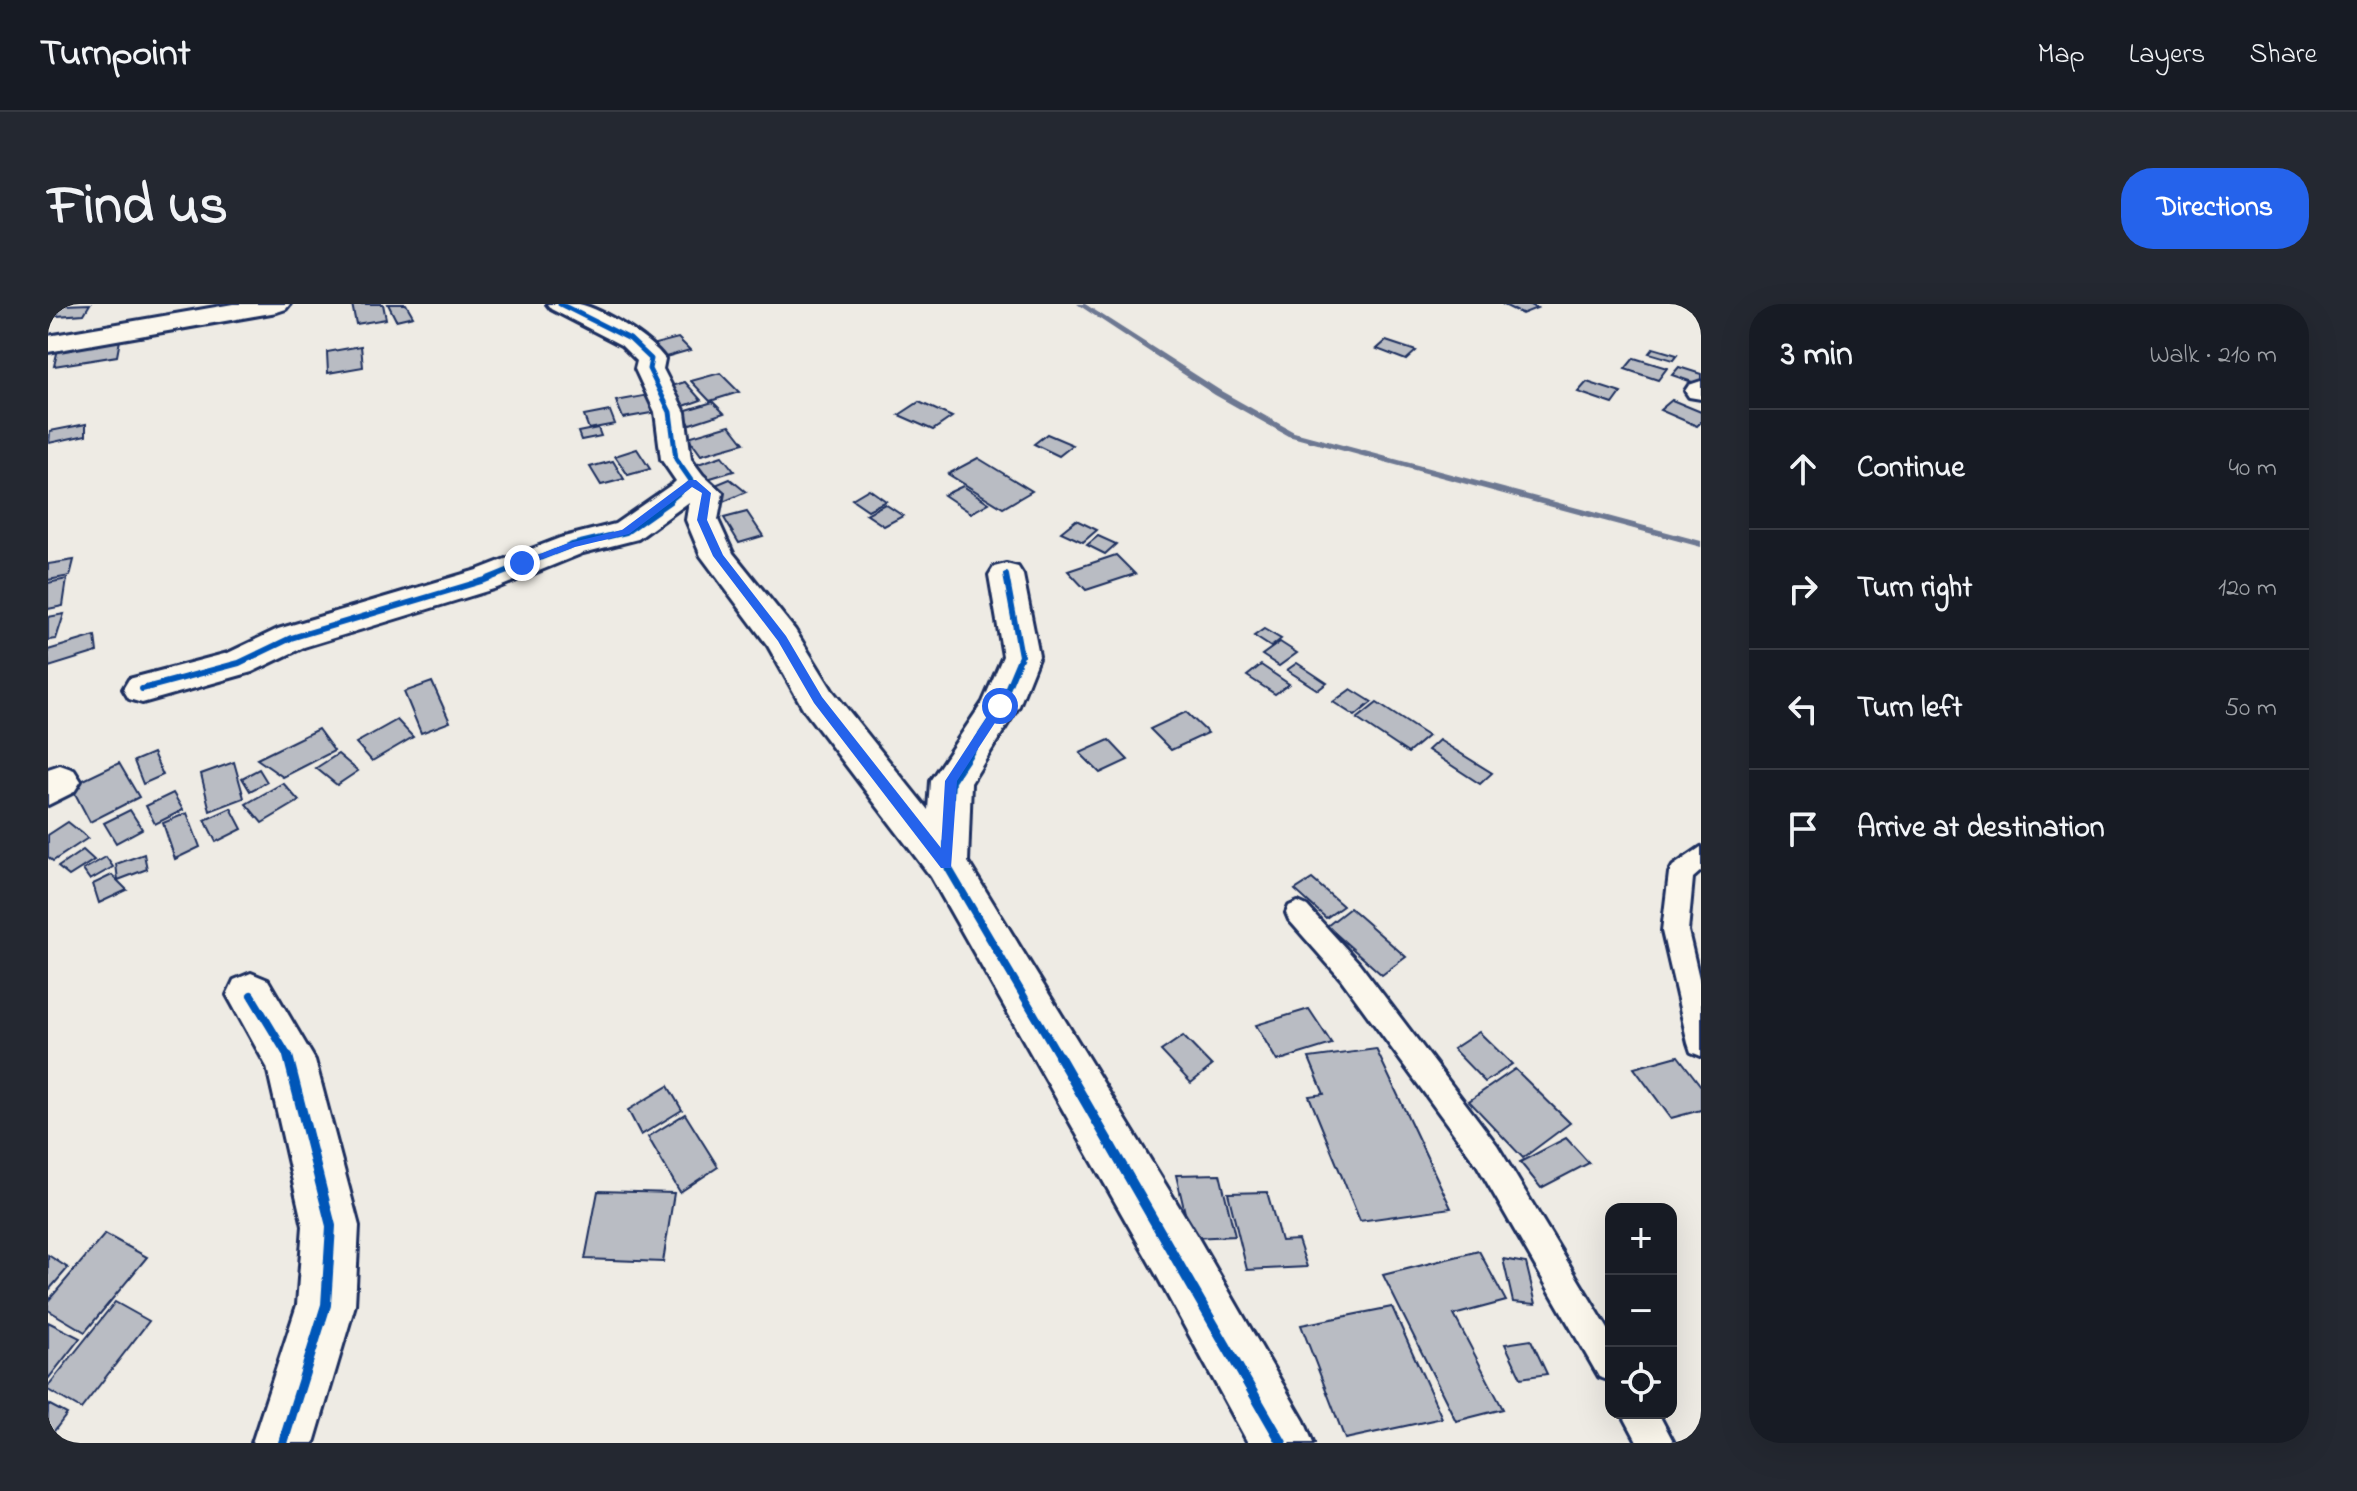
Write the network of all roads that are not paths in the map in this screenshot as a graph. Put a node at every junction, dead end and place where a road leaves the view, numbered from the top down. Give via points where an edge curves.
1 (277, 304) edge
2 (560, 304) edge
3 (48, 344) edge
4 (692, 482) junction
5 (1006, 575) dead end
6 (142, 689) dead end
7 (1701, 857) edge
8 (946, 864) junction
9 (1298, 913) dead end
10 (251, 995) dead end
11 (1701, 1043) edge
12 (1605, 1355) edge
13 (1643, 1419) edge
14 (283, 1443) edge
15 (1282, 1443) edge
16 (1657, 1443) edge

1 - 3 street
2 - 4 street via 630,339 651,359 649,369 670,412 676,459
4 - 6 street via 626,532 291,638 239,663
4 - 8 street via 707,493 702,520 718,556 782,639 818,700
5 - 8 street via 1021,656 1000,706 951,781
7 - 11 lane via 1681,873 1675,931
8 - 15 street
9 - 12 lane via 1350,971 1487,1155
10 - 14 street via 290,1060 331,1226 326,1305
13 - 16 lane

